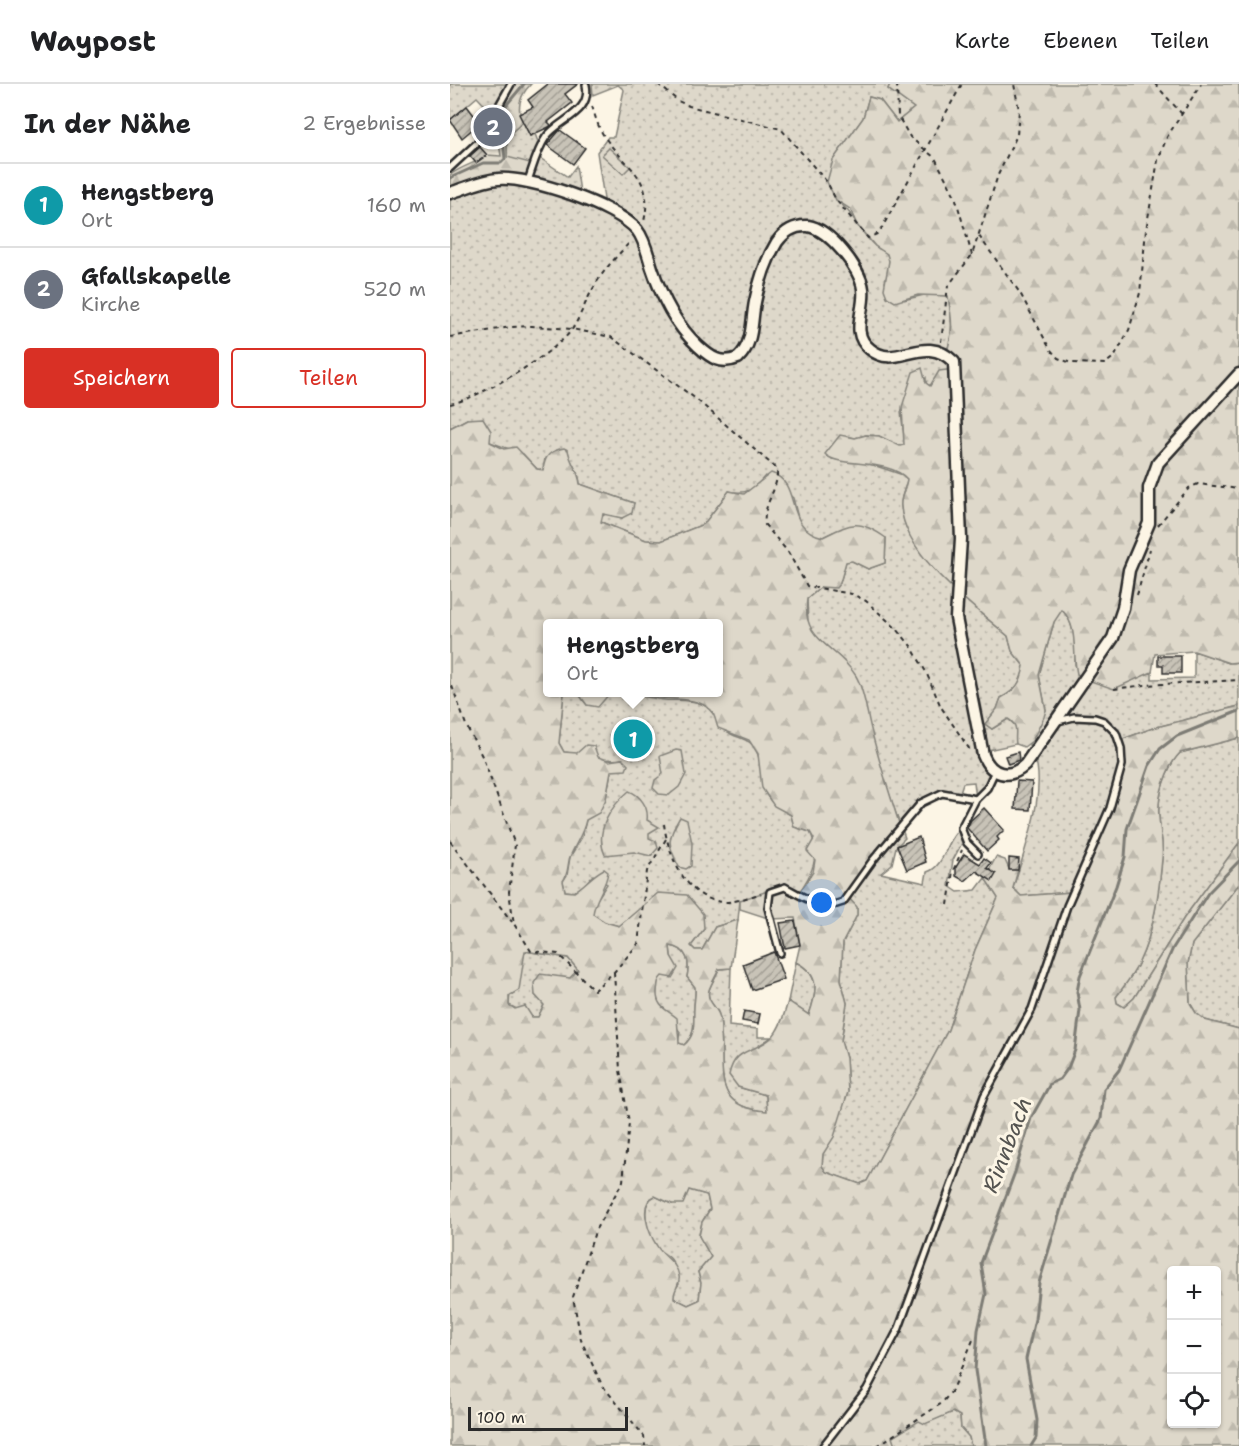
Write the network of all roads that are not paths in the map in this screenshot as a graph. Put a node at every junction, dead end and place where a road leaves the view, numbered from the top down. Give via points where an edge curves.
1 (512, 84) edge
2 (586, 85) edge
3 (450, 168) edge
4 (528, 182) junction
5 (450, 193) edge
6 (1239, 374) edge
7 (1058, 721) junction
8 (995, 771) junction
9 (976, 799) junction
10 (978, 854) dead end
11 (780, 953) dead end
12 (823, 1446) edge

1 - 3 lane via 479,141
2 - 4 lane via 586,98 575,113 545,138
4 - 5 street via 498,179
4 - 8 street via 605,207 627,220 639,233 672,314 692,340 719,361 732,360 744,352 751,337 760,283 775,247 787,232 802,226 819,229 829,236 856,271 863,290 860,335 871,350 887,356 925,349 940,351 954,362 962,539 956,618 986,762
6 - 7 street via 1158,463 1149,488 1151,528 1129,570 1113,638
7 - 8 street via 1019,771 1008,775
7 - 12 lane via 1095,718 1116,733 1122,765 1110,808 1066,906 1032,1009 984,1096 899,1328 867,1389
8 - 9 lane
9 - 10 lane via 961,828 967,843
9 - 11 lane via 942,793 921,803 848,897 836,905 816,903 785,887 770,892 768,908

